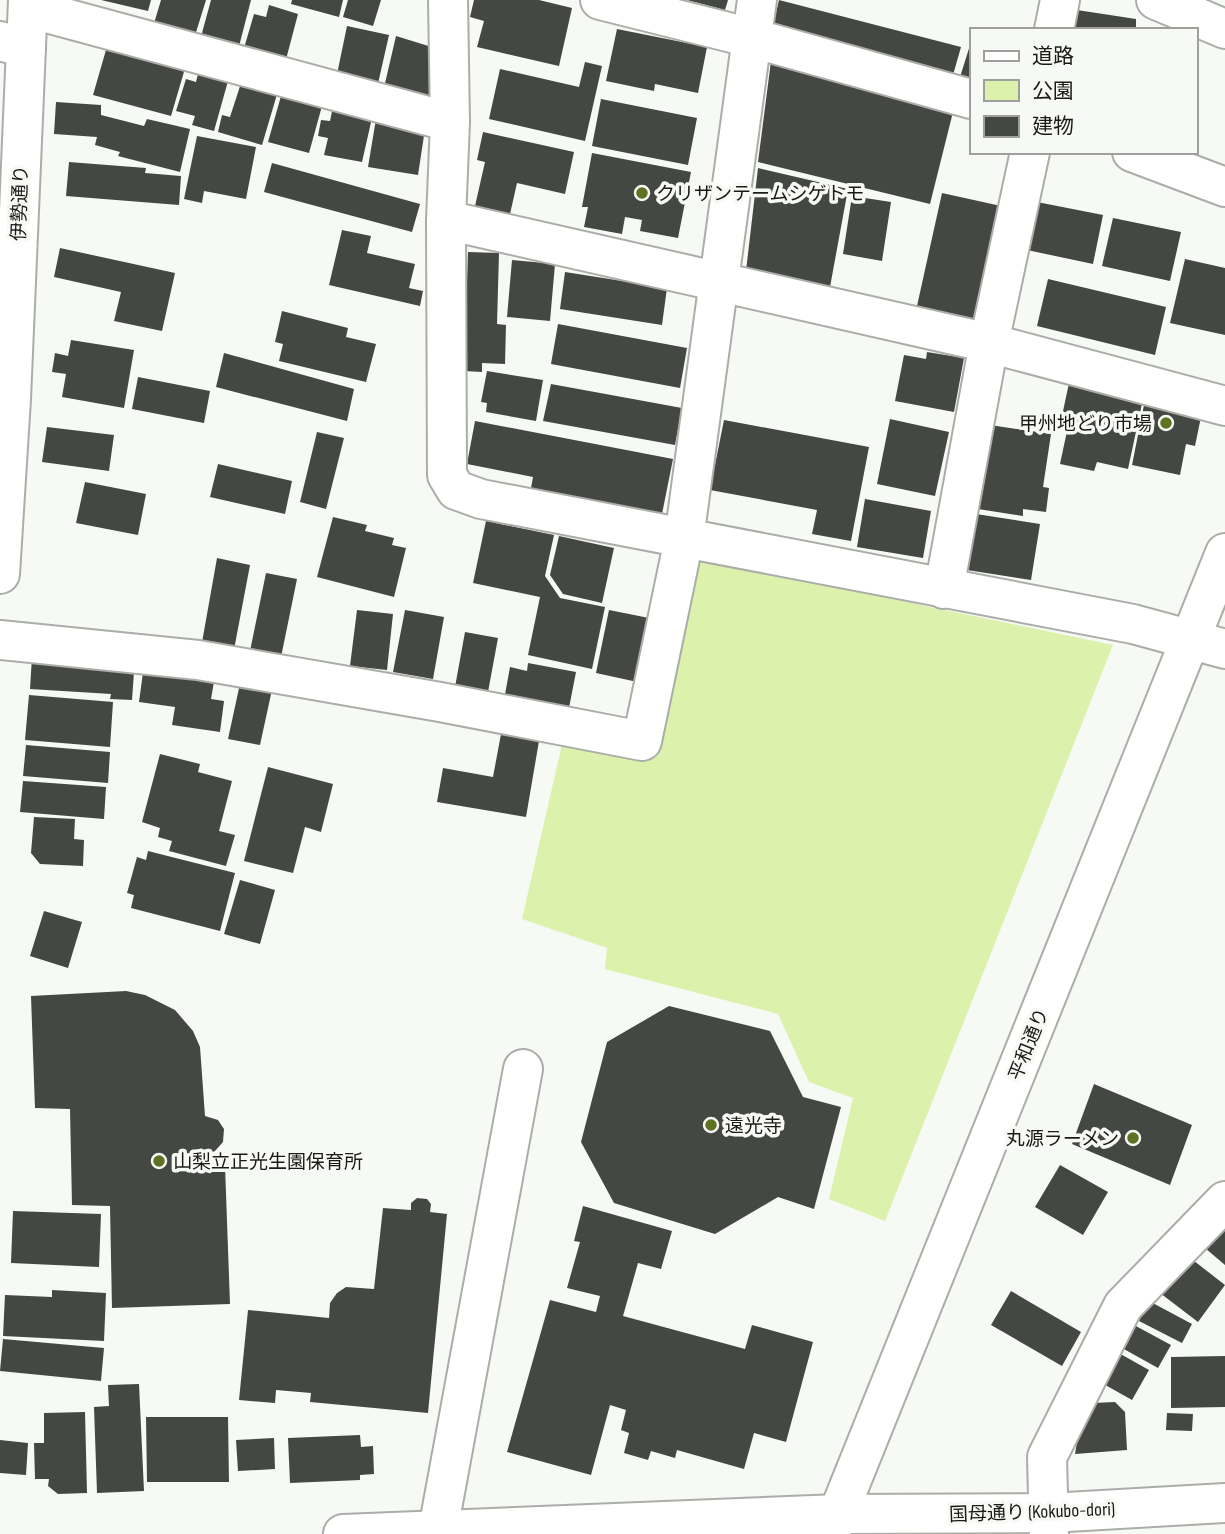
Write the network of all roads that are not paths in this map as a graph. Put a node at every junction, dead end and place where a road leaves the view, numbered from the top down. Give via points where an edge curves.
1 (448, 0) edge
2 (600, 0) edge
3 (757, 0) edge
4 (1060, 0) edge
5 (1156, 0) edge
6 (28, 4) edge
7 (1054, 28) edge
8 (1225, 29) edge
9 (752, 38) junction
10 (13, 44) edge
11 (970, 99) edge
12 (450, 122) junction
13 (1030, 154) edge
14 (1137, 154) edge
15 (1225, 187) edge
16 (446, 220) junction
17 (720, 283) junction
18 (989, 343) junction
19 (6, 397) edge
20 (1225, 407) edge
21 (684, 540) junction
22 (1225, 553) edge
23 (0, 575) edge
24 (944, 589) junction
25 (0, 640) edge
26 (1208, 645) edge
27 (523, 1069) dead end
28 (1225, 1201) edge
29 (1225, 1503) edge
30 (1049, 1523) edge
31 (834, 1524) edge
32 (438, 1530) junction
33 (343, 1534) edge

1 - 12 main road
2 - 9 main road
3 - 9 main road
4 - 7 main road
5 - 8 main road
6 - 10 main road, 伊勢通り
6 - 12 main road
9 - 11 main road
9 - 17 main road
10 - 19 main road, 伊勢通り
12 - 16 main road
13 - 18 main road
14 - 15 main road
16 - 17 main road
16 - 21 main road via 447,475 456,490
17 - 18 main road
17 - 21 main road
18 - 20 main road
18 - 24 main road
19 - 23 main road, 伊勢通り
21 - 24 main road
21 - 25 main road via 642,741 198,660
22 - 26 main road, 平和通り
24 - 26 main road via 1133,624
26 - 31 main road, 平和通り
27 - 32 main road
28 - 30 main road via 1123,1306 1047,1457
29 - 30 main road, 国母通り (Kokubo-dori)
30 - 31 main road, 国母通り (Kokubo-dori)
31 - 32 main road, 国母通り (Kokubo-dori)
32 - 33 main road, 国母通り (Kokubo-dori)

